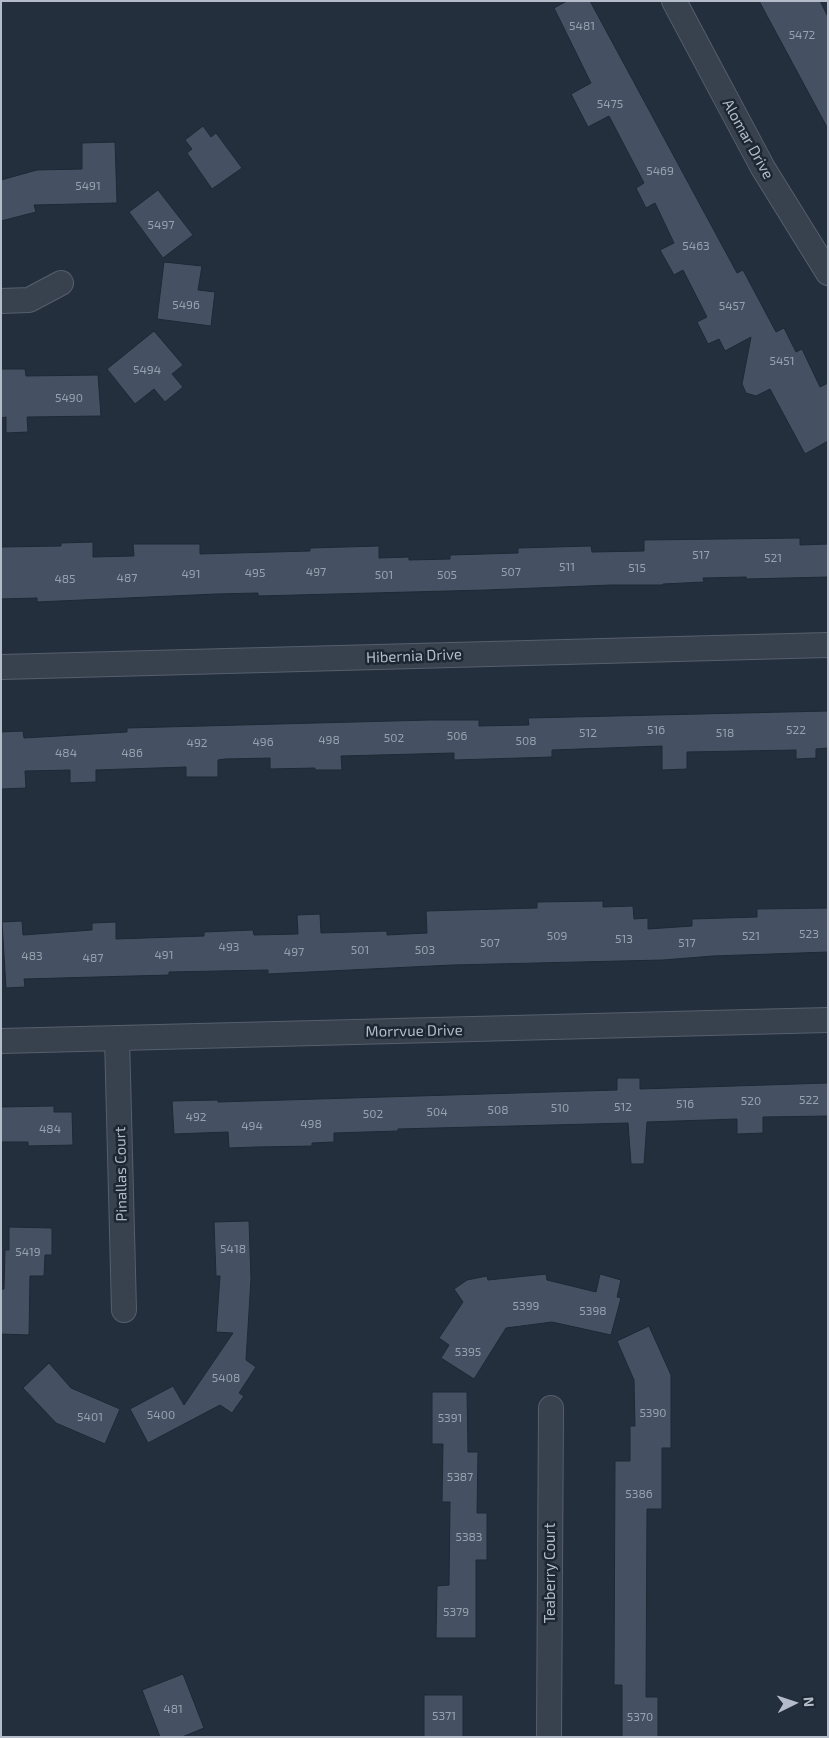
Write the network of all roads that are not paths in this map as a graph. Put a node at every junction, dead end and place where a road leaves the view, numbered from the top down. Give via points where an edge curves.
1 (674, 1) edge
2 (828, 273) edge
3 (61, 283) dead end
4 (1, 301) edge
5 (828, 644) edge
6 (1, 667) edge
7 (828, 1020) edge
8 (117, 1038) junction
9 (1, 1041) edge
10 (124, 1310) dead end
11 (552, 1408) dead end
12 (549, 1737) edge

1 - 2 street, Alomar Drive via 763,168
3 - 4 street via 29,300
5 - 6 street, Hibernia Drive
7 - 8 street, Morrvue Drive
8 - 9 street, Morrvue Drive
8 - 10 street, Pinallas Court
11 - 12 street, Teaberry Court

